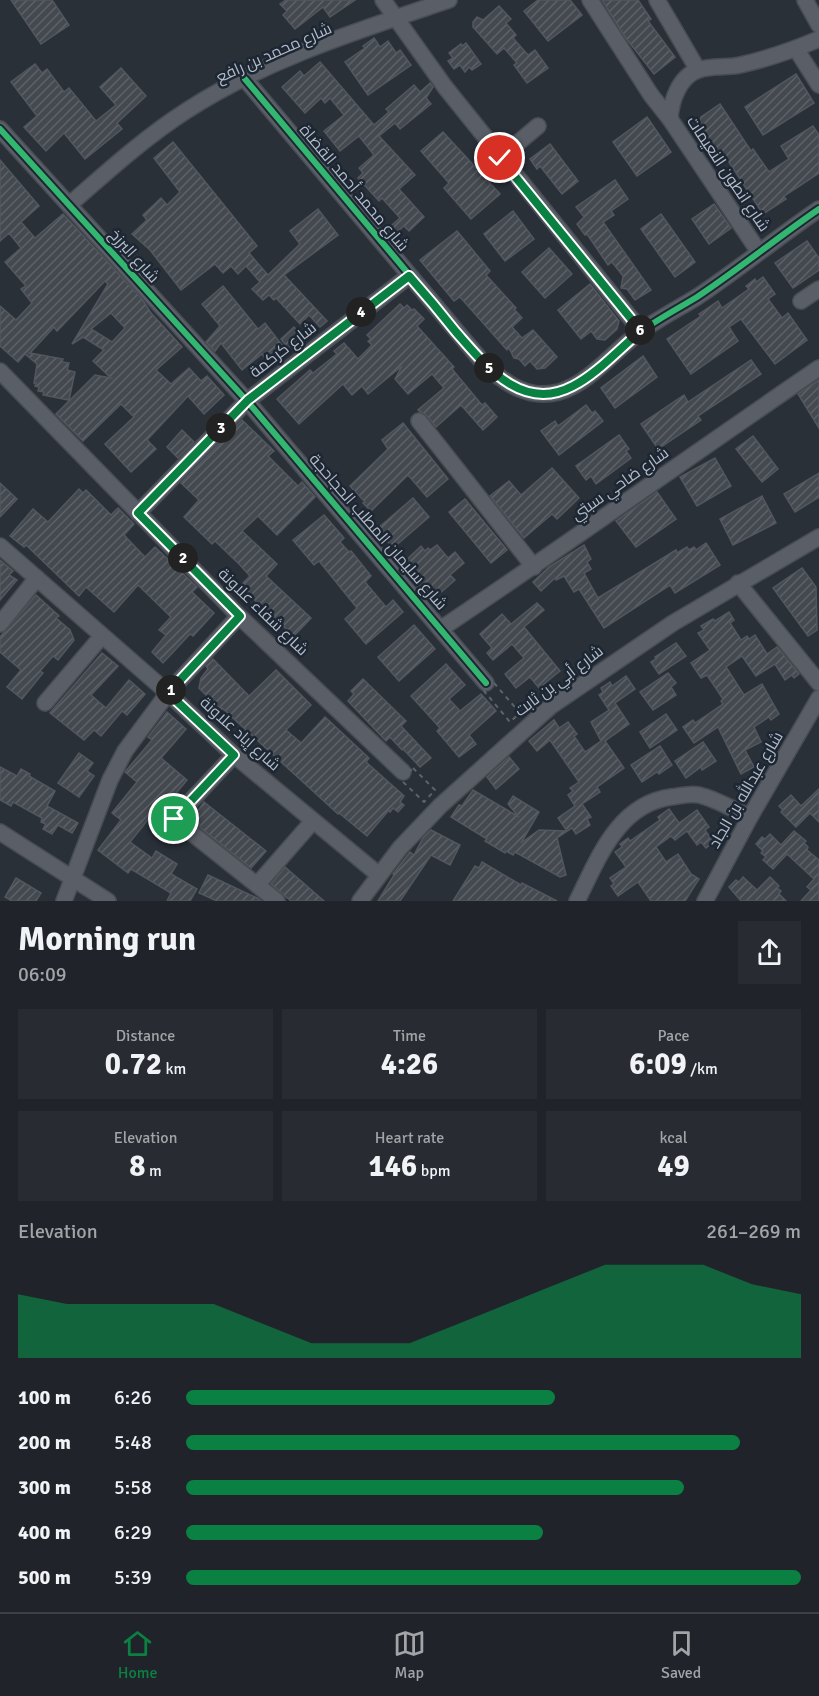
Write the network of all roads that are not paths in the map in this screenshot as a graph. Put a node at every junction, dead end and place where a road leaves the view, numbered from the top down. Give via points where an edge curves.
1 (383, 0) edge
2 (449, 0) edge
3 (590, 0) edge
4 (657, 0) edge
5 (805, 0) edge
6 (396, 18) junction
7 (819, 25) edge
8 (819, 39) edge
9 (796, 49) junction
10 (698, 70) junction
11 (245, 79) junction
12 (819, 85) edge
13 (670, 119) junction
14 (538, 126) dead end
15 (0, 129) edge
16 (500, 158) junction
17 (69, 205) junction
18 (819, 209) edge
19 (759, 252) junction
20 (409, 276) junction
21 (819, 289) edge
22 (801, 301) dead end
23 (641, 331) junction
24 (819, 368) edge
25 (0, 371) edge
26 (248, 400) junction
27 (418, 421) dead end
28 (138, 513) junction
29 (819, 537) edge
30 (0, 546) edge
31 (534, 567) junction
32 (37, 578) junction
33 (738, 584) junction
34 (240, 616) junction
35 (0, 624) edge
36 (442, 628) junction
37 (102, 636) junction
38 (819, 683) edge
39 (490, 687) road end
40 (168, 693) junction
41 (819, 698) edge
42 (45, 703) dead end
43 (234, 755) junction
44 (408, 775) road end
45 (750, 817) junction
46 (313, 821) junction
47 (0, 832) edge
48 (379, 875) junction
49 (72, 879) junction
50 (257, 885) junction
51 (64, 901) edge
52 (108, 901) edge
53 (277, 901) edge
54 (360, 901) edge
55 (577, 901) edge
56 (705, 901) edge

1 - 6 street
2 - 6 street, شارع محمد بن رافع
3 - 13 street
4 - 10 street
5 - 7 street
6 - 11 street, شارع محمد بن رافع via 322,44
6 - 16 street
8 - 9 street
9 - 10 street via 738,66
9 - 12 street
10 - 13 street, شارع انطون النعيمات via 676,91
11 - 17 street, شارع محمد بن رافع via 186,111 141,143
11 - 20 street, شارع محمد أحمد القضاة
13 - 19 street, شارع انطون النعيمات
14 - 16 street
15 - 17 street, شارع البرزخ
16 - 23 street
17 - 26 street, شارع البرزخ
18 - 19 street, شارع محمد أحمد القضاة
19 - 23 street, شارع محمد أحمد القضاة
20 - 23 street, شارع محمد أحمد القضاة via 485,365 500,379 531,393 546,394 574,386
20 - 26 street, شارع كركمة
21 - 22 street
24 - 31 street, شارع ضاحي سبتي
25 - 28 street, شارع شفاء علاونة
26 - 28 street, شارع كركمة
26 - 36 street, شارع سليمان المطلب الحجاحجة
27 - 31 street
28 - 34 street, شارع شفاء علاونة
29 - 33 street, شارع أبي بن ثابت
30 - 32 street, شارع إياد علاونة
31 - 36 street, شارع ضاحي سبتي
32 - 35 street
32 - 37 street, شارع إياد علاونة
33 - 38 street
33 - 48 street, شارع أبي بن ثابت via 551,706 440,806
34 - 40 street
34 - 44 street, شارع شفاء علاونة
36 - 39 street, شارع سليمان المطلب الحجاحجة
37 - 40 street, شارع إياد علاونة
37 - 42 street
40 - 43 street, شارع إياد علاونة
40 - 49 street via 117,765
41 - 45 street, شارع عبدالله بن الجاد
43 - 46 street, شارع إياد علاونة
43 - 50 street via 174,819
45 - 55 street via 698,795 664,798 642,807 622,822 608,840
45 - 56 street, شارع عبدالله بن الجاد
46 - 48 street, شارع إياد علاونة
46 - 50 street
47 - 49 street
48 - 54 street, شارع أبي بن ثابت
49 - 51 street
49 - 52 street
50 - 53 street

